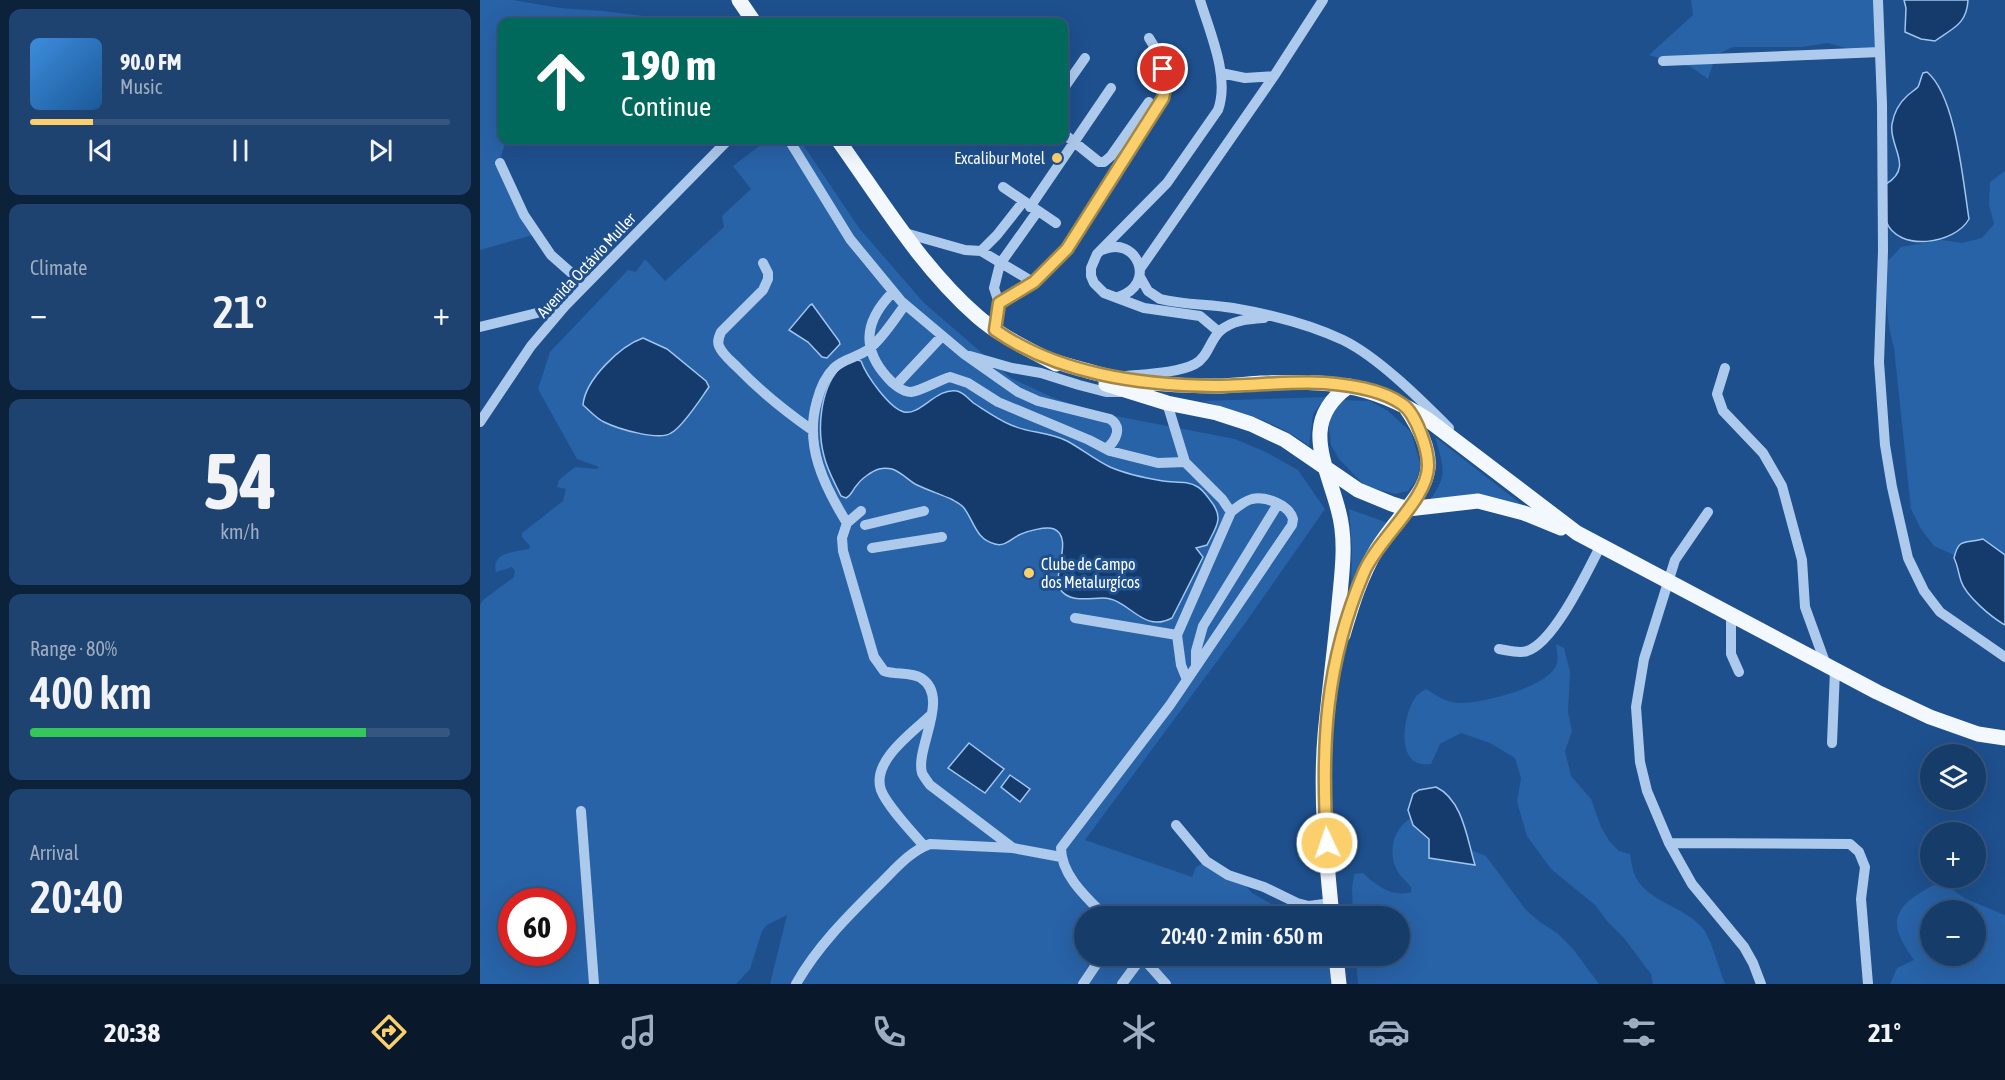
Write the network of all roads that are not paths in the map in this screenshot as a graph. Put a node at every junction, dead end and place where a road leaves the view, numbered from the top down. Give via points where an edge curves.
1 (739, 0) edge
2 (1200, 0) edge
3 (1323, 0) edge
4 (1878, 0) edge
5 (751, 18) edge
6 (1149, 38) dead end
7 (1880, 52) junction
8 (1085, 58) dead end
9 (1663, 61) dead end
10 (1221, 73) junction
11 (1274, 76) junction
12 (1068, 82) edge
13 (1111, 88) dead end
14 (1149, 102) dead end
15 (1068, 137) edge
16 (1074, 142) junction
17 (724, 144) edge
18 (791, 144) edge
19 (841, 144) edge
20 (500, 163) dead end
21 (1003, 187) dead end
22 (1030, 207) junction
23 (1056, 223) dead end
24 (905, 233) junction
25 (981, 251) junction
26 (1096, 254) junction
27 (763, 263) dead end
28 (1000, 264) junction
29 (1140, 273) junction
30 (1034, 282) junction
31 (585, 285) junction
32 (893, 292) junction
33 (1118, 297) junction
34 (999, 303) junction
35 (905, 305) junction
36 (566, 306) junction
37 (1274, 318) junction
38 (480, 327) edge
39 (995, 330) junction
40 (1219, 332) junction
41 (942, 336) junction
42 (870, 349) junction
43 (964, 354) junction
44 (1049, 360) junction
45 (1725, 368) dead end
46 (1115, 378) junction
47 (896, 385) junction
48 (1348, 386) junction
49 (1133, 392) junction
50 (1167, 403) junction
51 (1404, 405) junction
52 (480, 422) edge
53 (812, 430) junction
54 (1106, 449) junction
55 (1471, 453) junction
56 (1185, 462) junction
57 (1327, 469) junction
58 (1278, 504) junction
59 (1408, 509) junction
60 (861, 511) dead end
61 (924, 511) dead end
62 (1231, 512) junction
63 (1708, 512) dead end
64 (847, 523) junction
65 (865, 525) dead end
66 (1576, 533) junction
67 (942, 537) dead end
68 (1601, 545) junction
69 (872, 548) dead end
70 (1668, 580) junction
71 (1731, 614) junction
72 (1075, 618) dead end
73 (1177, 635) junction
74 (1499, 649) dead end
75 (2005, 657) edge
76 (1196, 667) junction
77 (1334, 667) junction
78 (1830, 667) junction
79 (1739, 672) dead end
80 (1187, 680) junction
81 (931, 715) junction
82 (2005, 738) edge
83 (1832, 743) dead end
84 (581, 811) dead end
85 (1176, 825) dead end
86 (1669, 843) junction
87 (924, 846) junction
88 (1013, 848) junction
89 (1061, 853) junction
90 (1096, 906) edge
91 (1309, 906) edge
92 (1332, 906) edge
93 (1095, 966) edge
94 (1134, 966) edge
95 (1150, 966) edge
96 (1337, 966) edge
97 (594, 984) edge
98 (796, 984) edge
99 (1083, 984) edge
100 (1122, 984) edge
101 (1166, 984) edge
102 (1339, 984) edge
103 (1761, 984) edge
104 (1868, 984) edge

1 - 5 main road
2 - 10 street
3 - 11 street
4 - 7 street
6 - 30 street via 1160,55 1166,83 1163,98 1067,249
7 - 9 street
7 - 75 street via 1884,251 1880,362 1892,487 1908,558 1924,591 1940,612
8 - 12 street
10 - 11 street via 1245,78
10 - 26 street via 1222,99 1210,122 1167,183
11 - 29 street
13 - 16 street
14 - 16 street via 1104,162
15 - 16 street
16 - 22 street
17 - 31 street, Avenida Octávio Muller
18 - 32 street via 850,239
19 - 24 main road
20 - 31 street via 524,215 551,255
21 - 22 street
22 - 23 street
22 - 25 street
22 - 28 street
24 - 25 street
24 - 39 main road via 961,301
25 - 28 street
26 - 29 street via 1113,246 1123,247 1137,260
26 - 33 street via 1091,268 1094,283 1104,293
27 - 53 street via 768,273 766,285 721,332 718,345 759,390
28 - 30 street
28 - 34 street via 994,288
29 - 33 street via 1132,290
29 - 37 street via 1148,291 1160,299
30 - 34 street
31 - 36 street, Avenida Octávio Muller
32 - 35 street
32 - 42 street via 874,316
33 - 40 street via 1144,308 1200,316
34 - 39 street
35 - 41 street
35 - 42 street
36 - 38 street
36 - 52 street, Avenida Octávio Muller via 531,346
37 - 40 street via 1240,321
37 - 55 street via 1326,333 1366,354 1424,404
39 - 44 main road
40 - 46 street via 1196,363
41 - 43 street
41 - 47 street
42 - 47 street via 882,372
42 - 53 street via 841,363 826,379
43 - 49 street via 1106,392
43 - 54 street via 1018,392 1115,422 1116,436
44 - 46 main road
44 - 49 main road via 1083,377
45 - 78 street via 1717,394 1723,411 1763,453 1782,486 1802,560 1804,607
46 - 48 main road via 1217,386 1305,382
47 - 54 street via 910,392 950,377
48 - 51 main road
48 - 57 main road via 1336,395 1320,426 1320,449
49 - 50 main road
50 - 56 street
50 - 57 main road via 1251,424 1285,440
51 - 55 main road
51 - 59 main road via 1423,438 1428,465 1424,486
53 - 64 street via 820,471
54 - 56 street via 1158,463
55 - 66 main road
56 - 62 street
57 - 59 main road via 1373,498
57 - 77 main road via 1343,536
58 - 62 street via 1252,499
58 - 76 street via 1203,626
58 - 76 street via 1292,514 1292,525
59 - 66 main road via 1478,501
59 - 77 main road via 1365,571
60 - 64 street
61 - 65 street
62 - 73 street
63 - 70 street via 1680,550
64 - 81 street via 843,551 874,657 884,671 923,679 932,690
66 - 68 main road
67 - 69 street
68 - 70 main road
68 - 74 street via 1555,626 1539,645 1526,652
70 - 71 main road
70 - 86 street via 1644,659 1636,707 1644,781
71 - 78 main road
71 - 79 street via 1731,654
72 - 73 street
73 - 80 street
76 - 80 street
77 - 92 main road via 1323,783
78 - 82 main road via 1930,717 1978,734
78 - 83 street
80 - 89 street
81 - 87 street via 893,750 880,775 881,789
81 - 88 street via 921,763 923,775 930,785
84 - 97 street
85 - 91 street via 1206,861 1228,874
86 - 103 street via 1692,884 1744,947
86 - 104 street via 1842,842 1855,847 1864,867 1861,899
87 - 88 street
87 - 98 street via 900,864 830,935
88 - 89 street
89 - 90 street via 1073,880
93 - 99 street
94 - 100 street
95 - 101 street
96 - 102 main road

